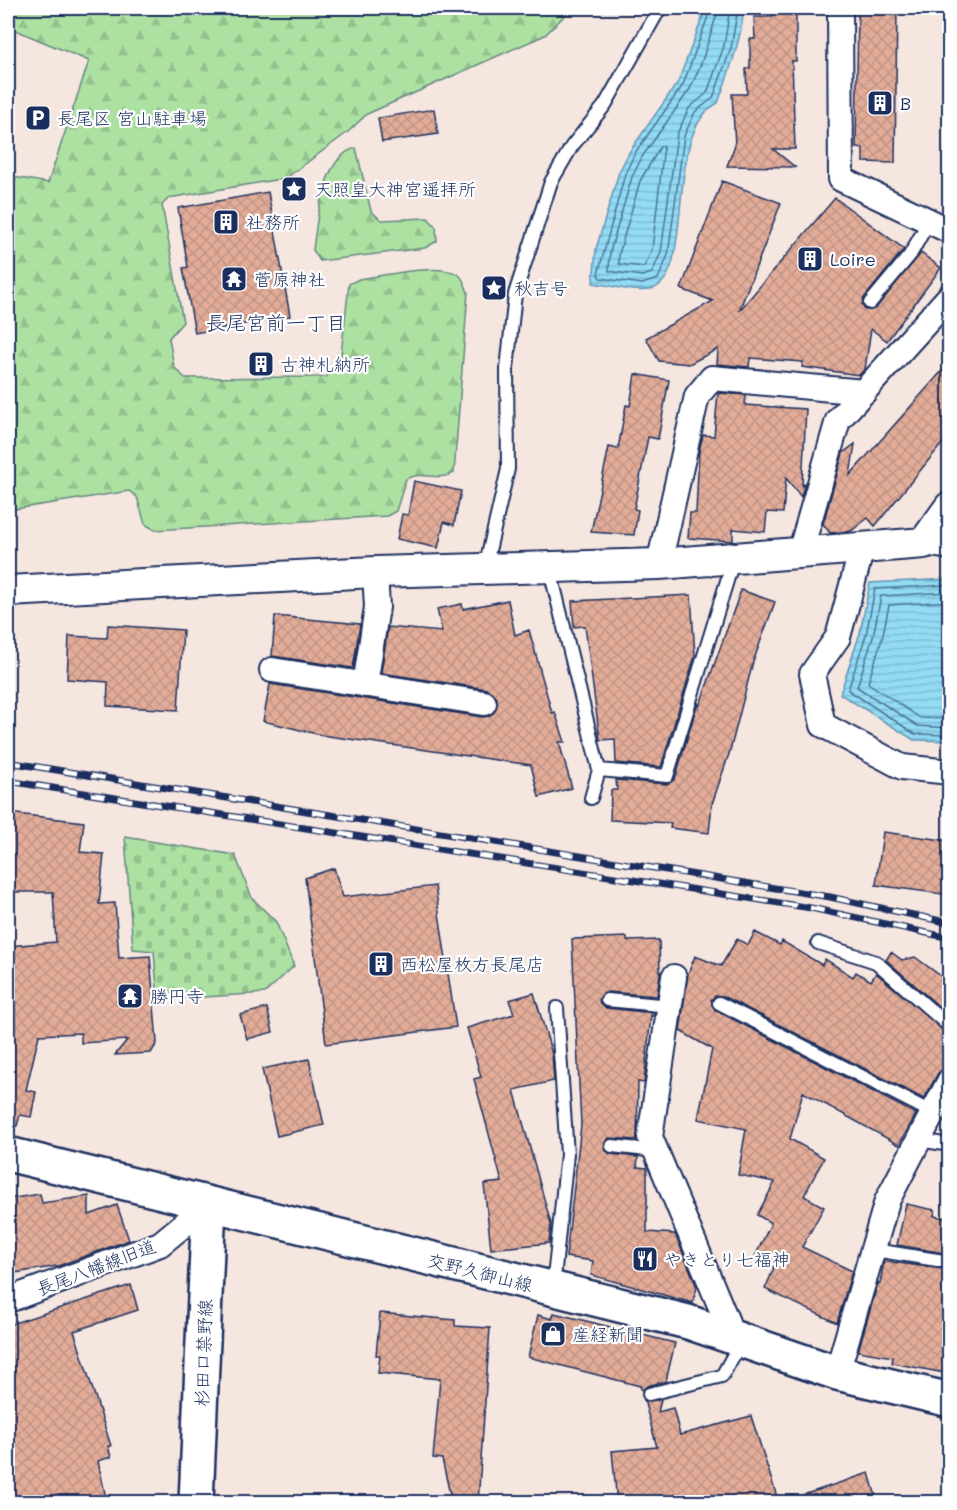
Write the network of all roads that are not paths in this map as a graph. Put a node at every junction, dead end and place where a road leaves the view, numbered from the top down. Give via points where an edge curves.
1 (660, 8) edge
2 (840, 8) edge
3 (939, 226) edge
4 (950, 296) edge
5 (870, 303) dead end
6 (864, 392) junction
7 (950, 507) edge
8 (937, 545) edge
9 (862, 548) junction
10 (800, 553) junction
11 (734, 557) junction
12 (658, 564) junction
13 (549, 566) junction
14 (485, 568) junction
15 (375, 572) junction
16 (8, 591) edge
17 (272, 670) dead end
18 (364, 685) junction
19 (484, 703) dead end
20 (599, 770) junction
21 (950, 772) edge
22 (591, 798) dead end
23 (818, 943) dead end
24 (674, 977) dead end
25 (607, 1000) dead end
26 (719, 1003) dead end
27 (670, 1006) junction
28 (557, 1008) dead end
29 (950, 1027) edge
30 (950, 1080) edge
31 (933, 1113) junction
32 (919, 1140) junction
33 (950, 1145) edge
34 (612, 1146) dead end
35 (656, 1151) junction
36 (8, 1154) edge
37 (209, 1204) junction
38 (874, 1250) junction
39 (950, 1262) edge
40 (552, 1290) junction
41 (8, 1300) edge
42 (736, 1337) junction
43 (837, 1373) junction
44 (649, 1394) dead end
45 (950, 1400) edge
46 (196, 1503) edge

1 - 14 lane via 605,105 572,146 552,182 514,294 507,369 508,469
2 - 3 street via 841,179
3 - 5 lane
4 - 6 street
6 - 10 street via 838,420
6 - 12 street via 712,378 697,396
7 - 8 street
8 - 9 street
9 - 10 street
9 - 21 street via 838,637 812,674 823,724 902,767
10 - 11 street
11 - 12 street
11 - 20 lane via 667,776
12 - 13 street
13 - 14 street
13 - 20 lane
14 - 15 street
15 - 16 street
15 - 18 street via 377,607
17 - 18 street
18 - 19 street
20 - 22 lane
23 - 29 lane via 876,962
24 - 27 street
25 - 27 lane
26 - 31 lane
27 - 35 street via 650,1137
28 - 40 lane via 567,1154
30 - 31 street
31 - 32 street
32 - 33 lane
32 - 38 street via 887,1201
34 - 35 lane
35 - 42 street
36 - 37 main road, 交野久御山線
37 - 40 main road, 交野久御山線
37 - 41 street, 長尾八幡線旧道 via 160,1244
37 - 46 main road, 杉田口禁野線
38 - 39 lane
38 - 43 street
40 - 42 main road, 交野久御山線
42 - 43 main road, 交野久御山線
42 - 44 lane via 722,1376
43 - 45 main road, 交野久御山線

